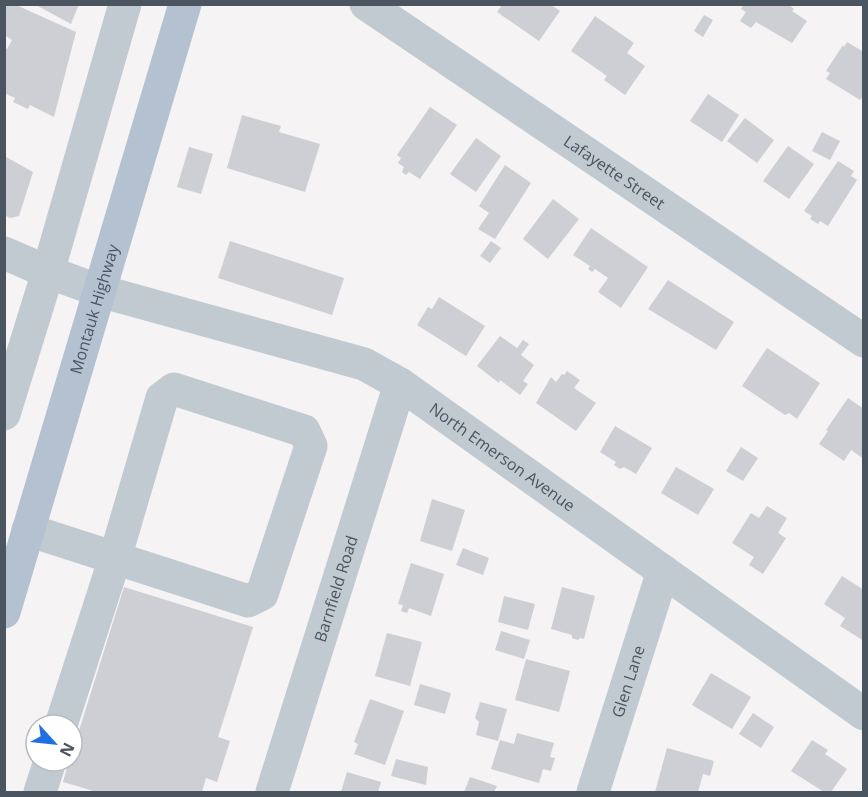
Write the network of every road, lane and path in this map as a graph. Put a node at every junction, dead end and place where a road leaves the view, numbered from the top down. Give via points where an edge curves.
1 (125, 4) edge
2 (185, 4) edge
3 (366, 4) edge
4 (4, 253) edge
5 (48, 272) junction
6 (100, 291) junction
7 (864, 341) edge
8 (400, 384) junction
9 (4, 414) edge
10 (28, 530) junction
11 (115, 558) junction
12 (663, 572) junction
13 (7, 598) edge
14 (66, 713) edge
15 (864, 714) edge
16 (46, 773) edge
17 (40, 792) edge
18 (272, 792) edge
19 (593, 792) edge

1 - 5 street
2 - 6 main road, Montauk Highway
3 - 7 street, Lafayette Street
4 - 5 street, North Emerson Avenue
5 - 6 street, North Emerson Avenue
5 - 9 street
6 - 8 street, North Emerson Avenue via 364,364
6 - 10 main road, Montauk Highway
8 - 12 street, North Emerson Avenue
8 - 18 street, Barnfield Road
10 - 11 street
10 - 13 main road, Montauk Highway
11 - 11 street via 248,601 262,594 311,446 304,431 174,389 162,398
11 - 14 street
12 - 15 street, North Emerson Avenue
12 - 19 street, Glen Lane
16 - 17 street

